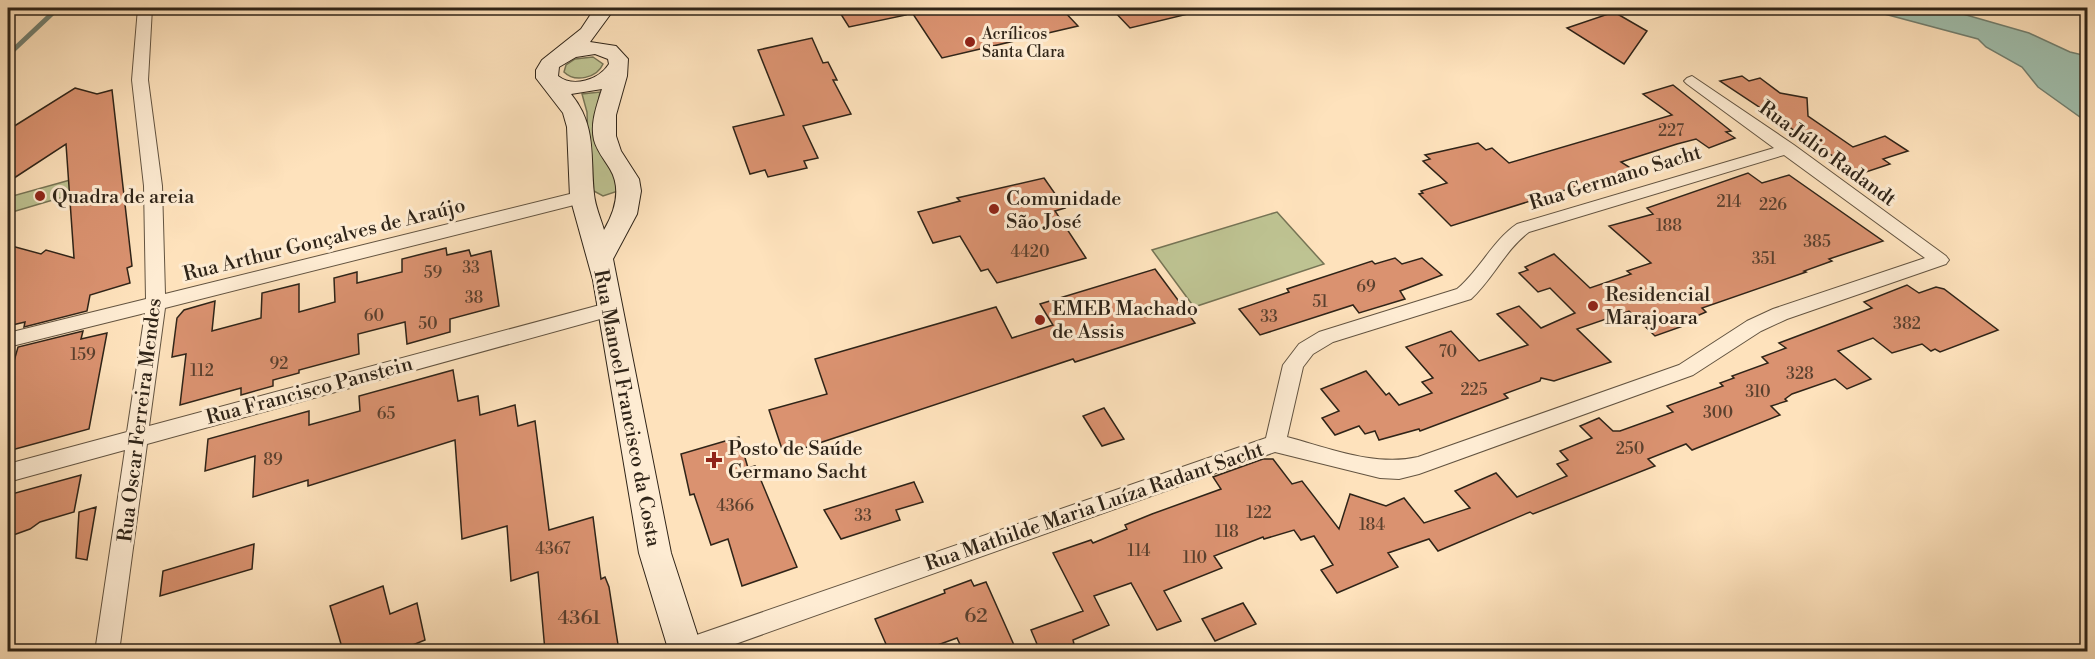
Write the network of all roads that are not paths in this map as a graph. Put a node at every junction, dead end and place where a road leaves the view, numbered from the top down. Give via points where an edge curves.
1 (145, 8) edge
2 (605, 10) edge
3 (565, 54) junction
4 (618, 62) junction
5 (1692, 81) dead end
6 (551, 82) junction
7 (1788, 149) junction
8 (628, 203) junction
9 (585, 204) junction
10 (600, 259) junction
11 (1940, 260) joint
12 (156, 304) junction
13 (611, 309) junction
14 (8, 340) edge
15 (137, 437) junction
16 (1275, 443) junction
17 (8, 473) edge
18 (685, 650) edge
19 (107, 651) edge

1 - 12 street, Rua Oscar Ferreira Mendes via 140,80 153,186
2 - 3 main road
2 - 4 main road
3 - 4 main road via 590,48 611,51
3 - 6 main road via 549,65 546,72
4 - 6 main road via 605,80 582,87 563,87
4 - 8 main road via 604,134 631,188
5 - 7 street, Rua Júlio Radandt
6 - 9 main road via 574,112
7 - 11 street, Rua Júlio Radandt
7 - 16 street, Rua Germano Sacht via 1524,228 1512,234 1478,284 1464,294 1326,337 1306,349 1293,365
8 - 9 main road via 608,211
8 - 10 main road, Rua Manoel Francisco da Costa
9 - 10 main road
9 - 12 street, Rua Arthur Gonçalves de Araújo
10 - 13 main road, Rua Manoel Francisco da Costa
11 - 16 street, Rua Mathilde Maria Luíza Radant Sacht via 1754,326 1686,370 1419,465 1380,469
12 - 14 street, Rua Arthur Gonçalves de Araújo
12 - 15 street, Rua Oscar Ferreira Mendes
13 - 15 street, Rua Francisco Panstein
13 - 18 main road, Rua Manoel Francisco da Costa via 655,553
15 - 17 street, Rua Francisco Panstein
15 - 19 street, Rua Oscar Ferreira Mendes
16 - 18 street, Rua Mathilde Maria Luíza Radant Sacht

